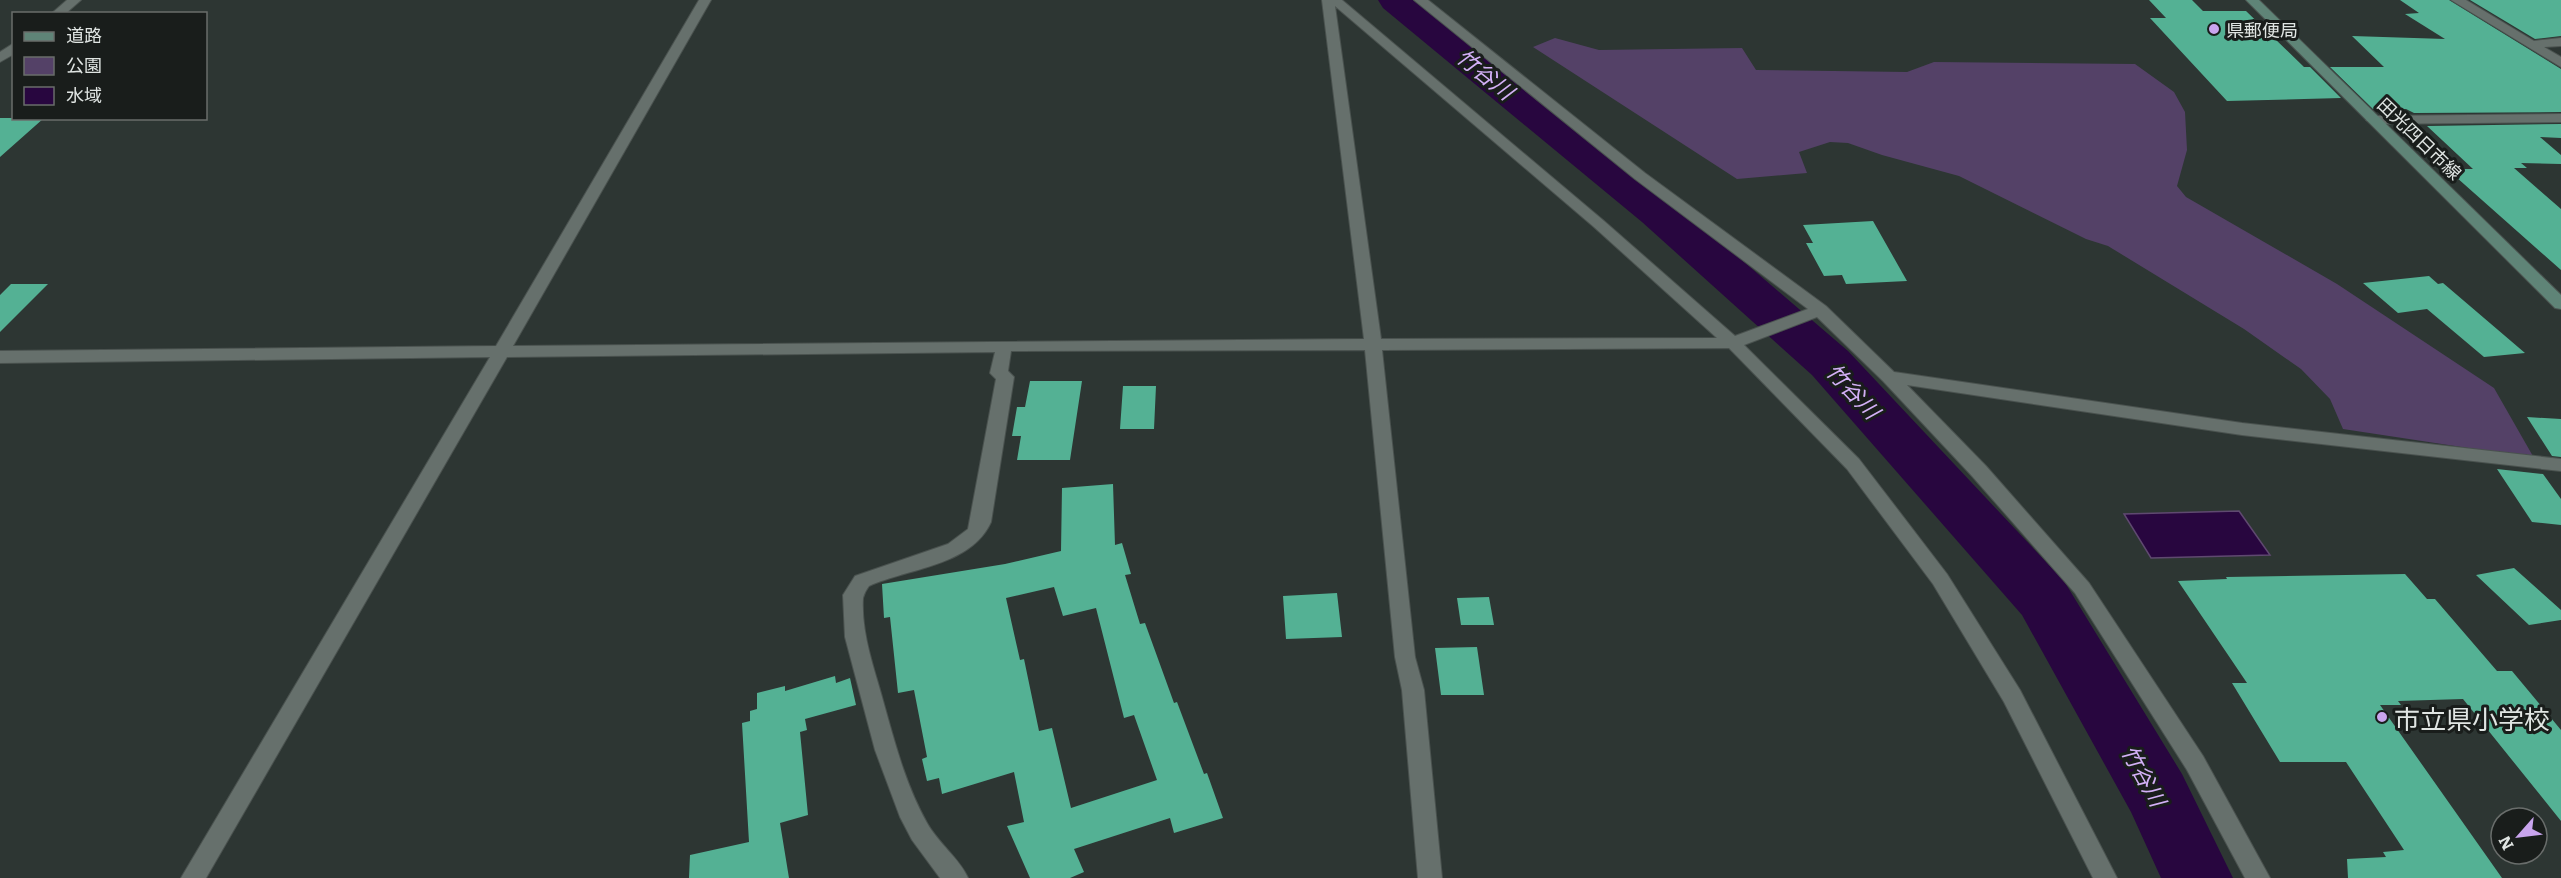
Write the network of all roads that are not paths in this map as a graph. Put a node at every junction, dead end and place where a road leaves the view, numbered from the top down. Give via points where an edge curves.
1 (75, 0) edge
2 (705, 0) edge
3 (1328, 0) edge
4 (1335, 0) edge
5 (1420, 0) edge
6 (2252, 0) edge
7 (2457, 0) edge
8 (60, 12) edge
9 (2561, 42) edge
10 (2531, 45) junction
11 (12, 49) edge
12 (0, 58) edge
13 (2561, 63) edge
14 (2561, 118) edge
15 (2373, 120) junction
16 (2561, 303) edge
17 (1814, 312) junction
18 (1733, 343) junction
19 (1373, 344) junction
20 (1004, 346) junction
21 (502, 351) junction
22 (0, 357) edge
23 (1890, 377) junction
24 (2561, 465) edge
25 (193, 878) edge
26 (956, 878) edge
27 (1430, 878) edge
28 (2105, 878) edge
29 (2258, 878) edge

1 - 8 street
2 - 21 street
3 - 19 street
4 - 18 street
5 - 17 street
6 - 15 main road, 田光四日市線
7 - 10 street
9 - 10 street
10 - 13 street
11 - 12 street
14 - 15 street
15 - 16 main road, 田光四日市線
17 - 18 street
17 - 23 street
18 - 19 street
18 - 28 street via 1853,464 1940,579 2012,696
19 - 20 street
19 - 27 street via 1405,657 1413,690
20 - 21 street
20 - 26 street via 999,373 1005,377 976,533 955,549 862,581 854,595 855,638 886,750 920,833
21 - 22 street
21 - 25 street
23 - 24 street via 2242,429
23 - 29 street via 2082,588 2195,763

